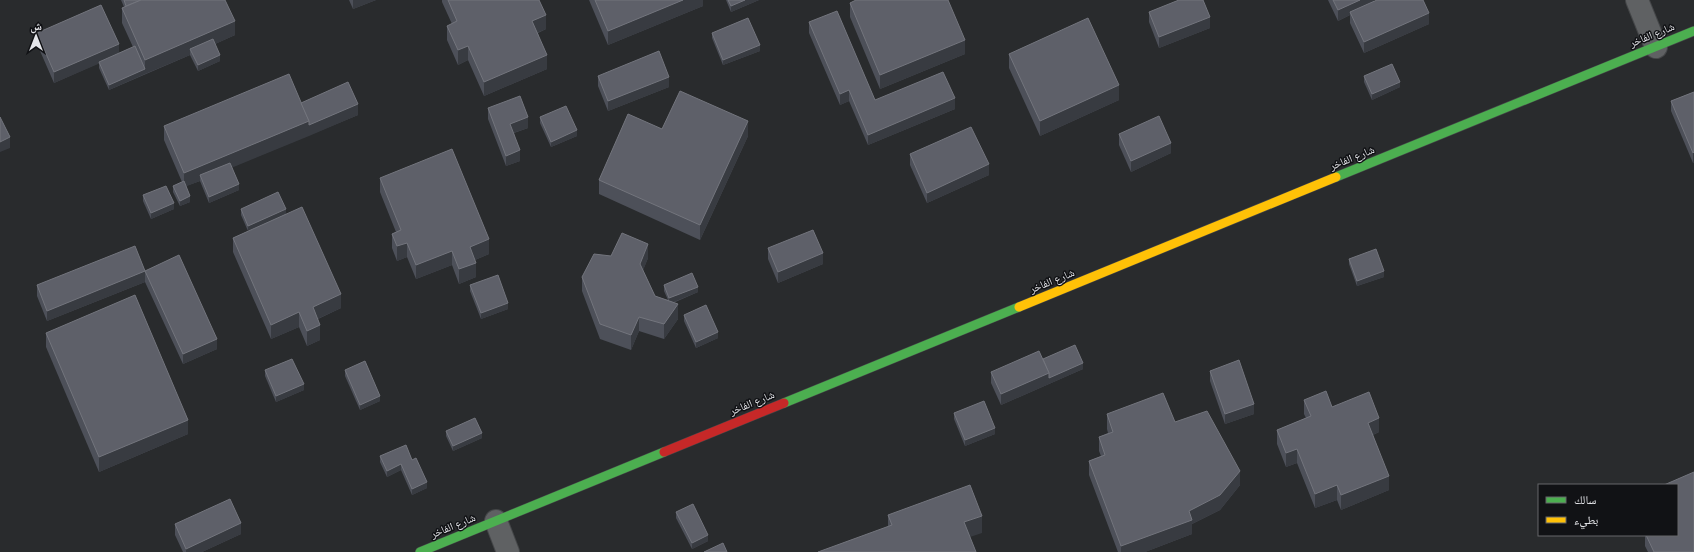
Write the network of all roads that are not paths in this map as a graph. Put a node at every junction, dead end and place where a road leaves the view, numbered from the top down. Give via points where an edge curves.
1 (1637, 0) edge
2 (1694, 31) edge
3 (1656, 47) junction
4 (496, 521) junction
5 (420, 552) edge
6 (508, 552) edge

1 - 3 street
2 - 3 street, شارع الفاخر
3 - 4 street, شارع الفاخر
4 - 5 street, شارع الفاخر
4 - 6 street

